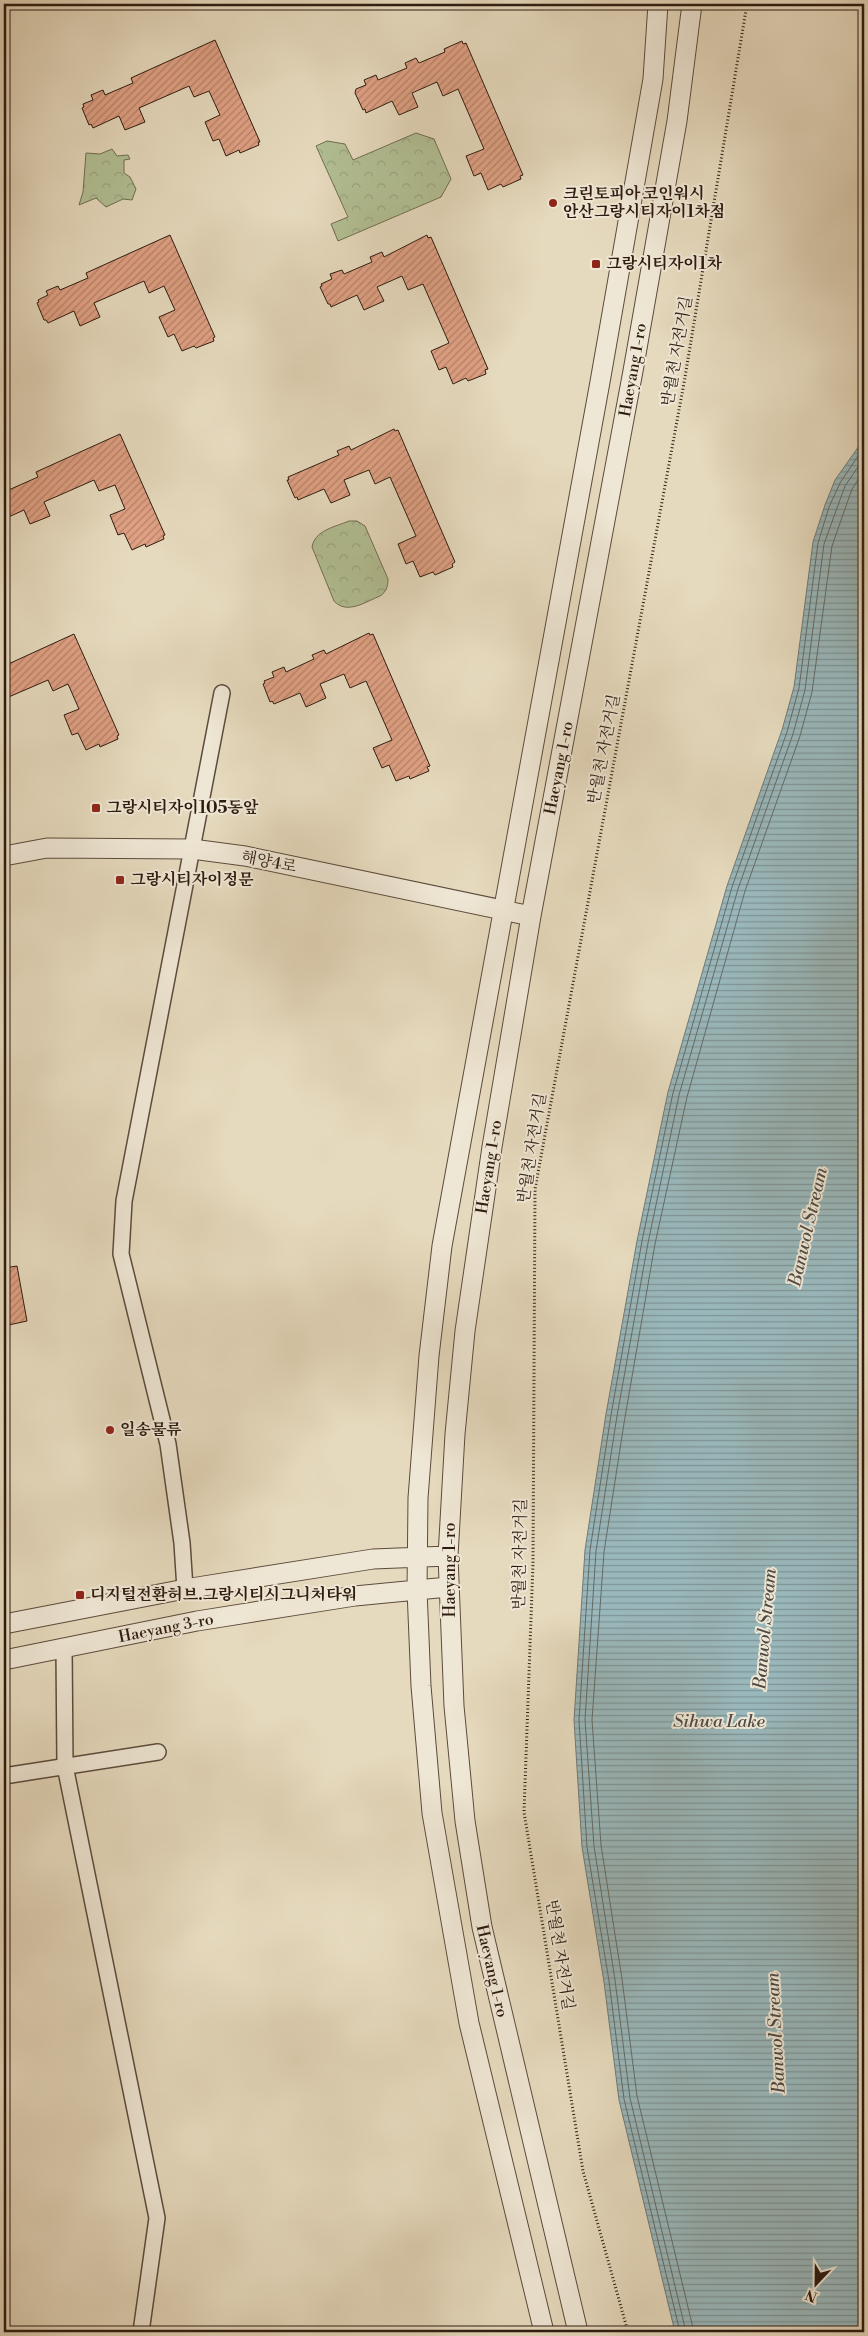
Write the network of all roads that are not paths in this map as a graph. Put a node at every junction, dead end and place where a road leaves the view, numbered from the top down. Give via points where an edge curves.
1 (658, 4) edge
2 (692, 4) edge
3 (222, 693) dead end
4 (192, 849) junction
5 (4, 856) edge
6 (502, 910) junction
7 (531, 916) junction
8 (448, 1556) junction
9 (418, 1557) junction
10 (448, 1587) junction
11 (185, 1589) junction
12 (417, 1590) junction
13 (4, 1624) edge
14 (64, 1648) junction
15 (4, 1660) edge
16 (158, 1752) dead end
17 (65, 1766) junction
18 (4, 1776) edge
19 (141, 2332) edge
20 (544, 2332) edge
21 (578, 2332) edge

1 - 6 street, Haeyang 1-ro via 651,89
2 - 7 street, Haeyang 1-ro via 677,122
3 - 4 street
4 - 5 street, 해양4로 via 47,848
4 - 6 street, 해양4로 via 245,856
4 - 11 street via 124,1201 122,1254 168,1444
6 - 7 street, 해양4로
6 - 9 street, Haeyang 1-ro via 442,1246 422,1445
7 - 8 street, Haeyang 1-ro via 465,1331
8 - 9 street
8 - 10 street, Haeyang 1-ro
9 - 11 street via 373,1559
9 - 12 street, Haeyang 1-ro
10 - 12 street, Haeyang 3-ro
10 - 21 street, Haeyang 1-ro via 454,1706 465,1821 482,1927
11 - 13 street
12 - 14 street, Haeyang 3-ro via 355,1596 216,1618
12 - 20 street, Haeyang 1-ro via 432,1813 451,1930 469,2023
14 - 15 street, Haeyang 3-ro
14 - 17 street
16 - 17 street
17 - 18 street
17 - 19 street via 157,2218

